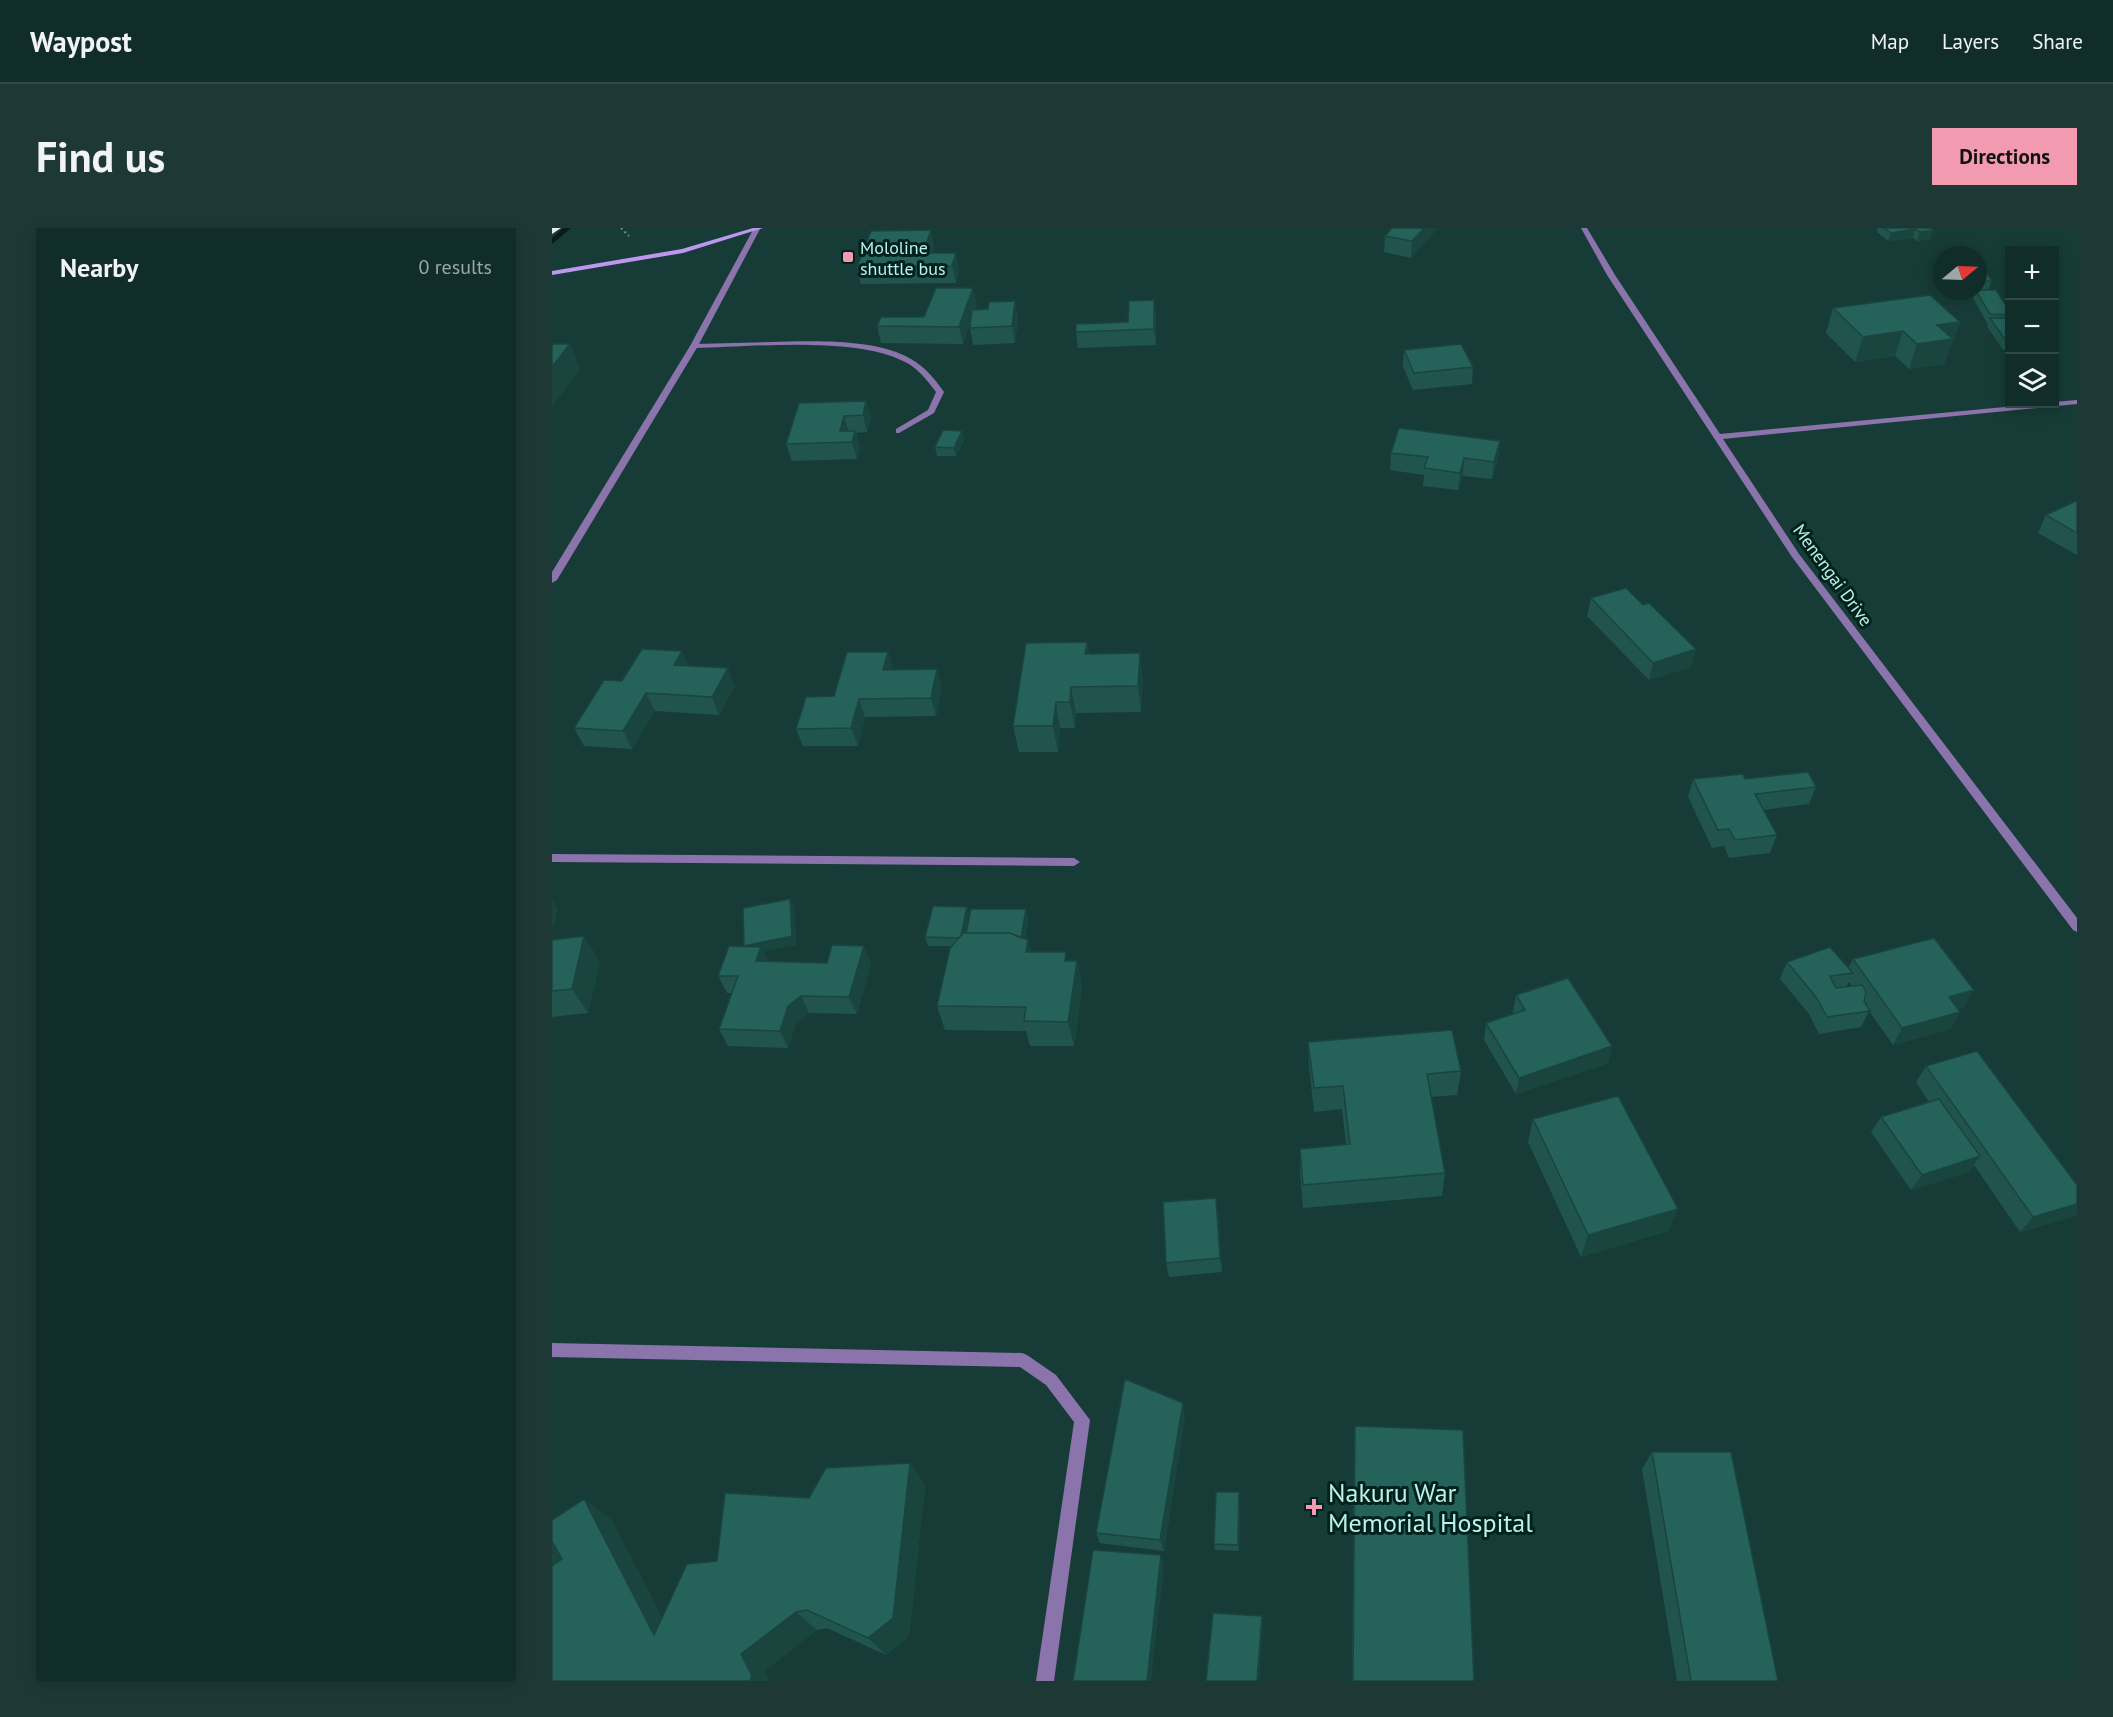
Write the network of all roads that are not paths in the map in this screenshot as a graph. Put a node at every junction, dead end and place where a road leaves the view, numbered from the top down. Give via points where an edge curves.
1 (556, 228) edge
2 (758, 228) edge
3 (1584, 228) edge
4 (552, 231) edge
5 (552, 273) edge
6 (694, 346) junction
7 (2077, 402) edge
8 (899, 431) dead end
9 (1719, 437) junction
10 (552, 580) edge
11 (552, 858) edge
12 (1074, 862) dead end
13 (2077, 927) edge
14 (552, 1350) edge
15 (1045, 1681) edge

1 - 4 highway
2 - 5 main road via 683,251
2 - 6 street
3 - 9 street, Menengai Drive via 1617,285
6 - 8 street via 875,348 905,358 929,377 940,392 931,411
6 - 10 street
7 - 9 street
9 - 13 street, Menengai Drive via 1795,555
11 - 12 street
14 - 15 street via 1022,1360 1032,1366 1051,1380 1082,1420

